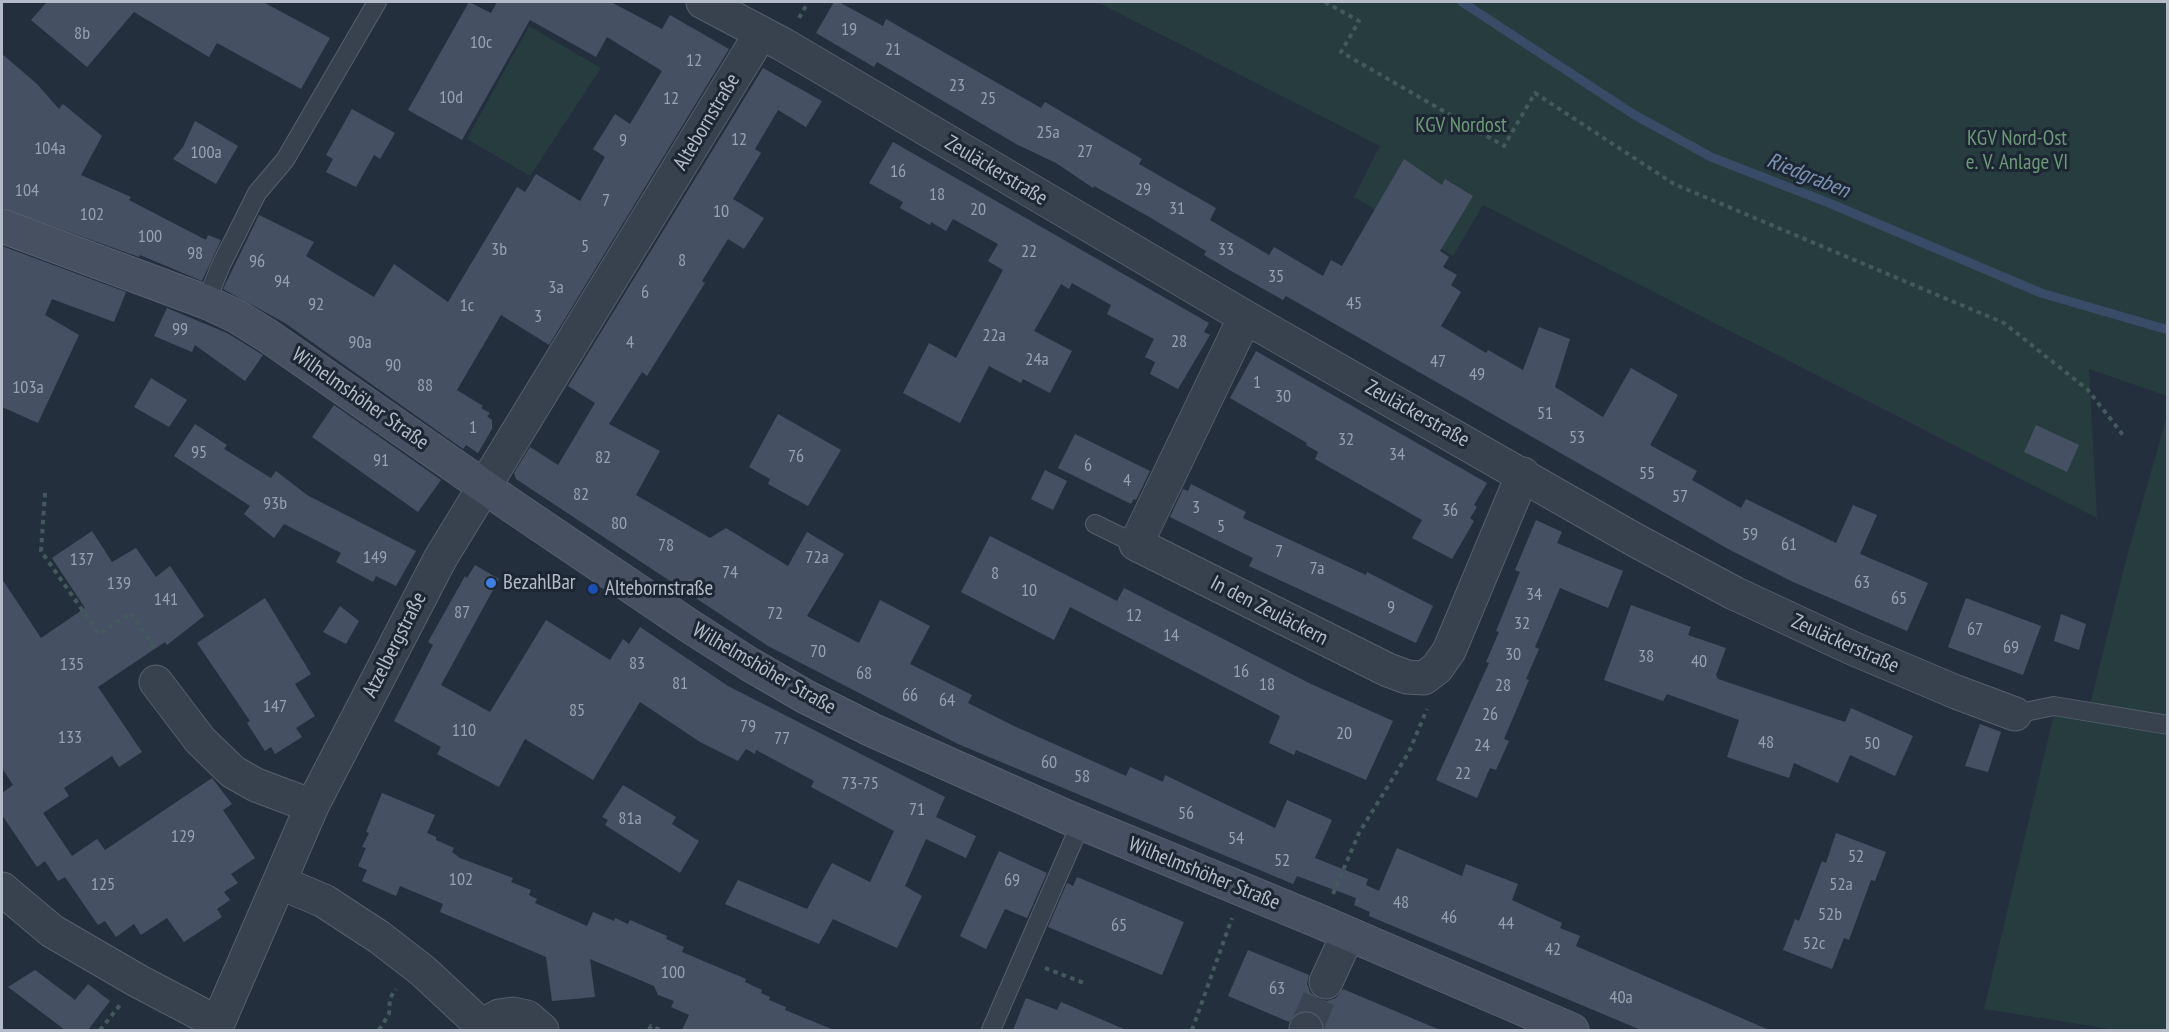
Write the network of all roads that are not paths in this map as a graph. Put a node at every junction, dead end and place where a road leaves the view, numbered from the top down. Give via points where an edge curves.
1 (377, 2) edge
2 (703, 2) edge
3 (761, 33) junction
4 (2, 226) edge
5 (207, 302) junction
6 (1245, 317) junction
7 (1523, 474) junction
8 (485, 488) junction
9 (1095, 524) dead end
10 (1136, 544) junction
11 (156, 682) road end
12 (2014, 714) joint
13 (2168, 725) edge
14 (312, 806) junction
15 (1081, 824) junction
16 (279, 882) junction
17 (2, 889) edge
18 (1334, 928) junction
19 (1326, 982) tunnel mouth
20 (217, 1027) edge
21 (480, 1028) edge
22 (542, 1030) edge
23 (991, 1030) edge
24 (1572, 1030) edge

1 - 5 lane via 285,160 257,193
2 - 3 street, Zeuläckerstraße
3 - 6 street, Zeuläckerstraße
3 - 8 street, Altebornstraße
4 - 5 main road, Wilhelmshöher Straße
5 - 8 main road, Wilhelmshöher Straße via 268,336
6 - 7 street, Zeuläckerstraße
6 - 10 street
7 - 10 street, In den Zeuläckern via 1449,651 1424,678 1388,670
7 - 12 street, Zeuläckerstraße via 1734,593 1852,648
8 - 14 street, Atzelbergstraße via 440,559
8 - 15 main road, Wilhelmshöher Straße via 787,686 872,730
9 - 10 lane
11 - 14 street via 200,740 233,772
12 - 13 lane, Zeuläckerstraße via 2054,706
14 - 16 street, Atzelbergstraße
15 - 18 main road, Wilhelmshöher Straße
15 - 23 lane
16 - 20 street, Atzelbergstraße
16 - 21 street via 324,901 379,937 423,971
17 - 20 street, Atzelbergstraße via 52,931
18 - 19 street
18 - 24 main road, Wilhelmshöher Straße
21 - 22 street via 499,1016 513,1014 527,1017

